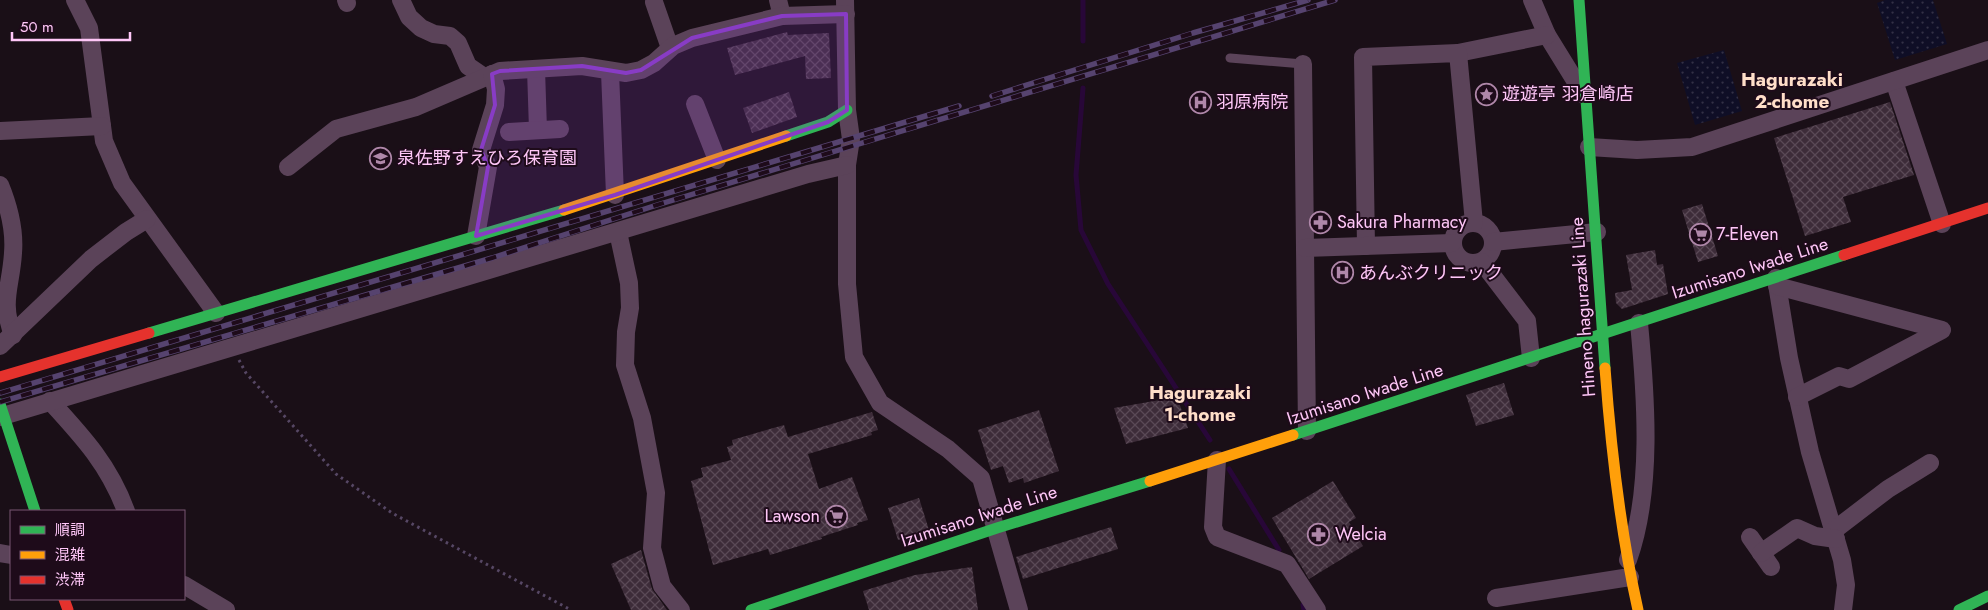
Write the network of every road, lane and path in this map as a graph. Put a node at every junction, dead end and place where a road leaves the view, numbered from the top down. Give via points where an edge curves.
1 (75, 0) edge
2 (401, 0) edge
3 (1532, 0) edge
4 (1579, 0) edge
5 (654, 2) dead end
6 (846, 7) edge
7 (780, 8) edge
8 (1547, 35) junction
9 (670, 48) junction
10 (1988, 50) edge
11 (1458, 52) junction
12 (1230, 58) dead end
13 (1303, 64) joint
14 (536, 68) junction
15 (610, 72) junction
16 (488, 76) junction
17 (1894, 80) junction
18 (1586, 98) junction
19 (695, 104) dead end
20 (846, 110) junction
21 (102, 126) junction
22 (560, 129) dead end
23 (538, 130) junction
24 (0, 131) edge
25 (509, 132) dead end
26 (1589, 147) junction
27 (717, 160) junction
28 (847, 165) junction
29 (288, 167) dead end
30 (0, 185) edge
31 (615, 195) junction
32 (1988, 208) edge
33 (147, 219) junction
34 (1474, 223) junction
35 (1942, 224) junction
36 (618, 232) junction
37 (1596, 232) junction
38 (476, 236) junction
39 (1493, 242) junction
40 (1452, 243) junction
41 (1366, 246) junction
42 (1305, 248) junction
43 (1482, 262) junction
44 (1776, 282) junction
45 (216, 312) junction
46 (1639, 323) junction
47 (1603, 335) junction
48 (6, 340) edge
49 (233, 347) junction
50 (1531, 358) junction
51 (0, 377) edge
52 (1797, 397) junction
53 (50, 402) junction
54 (1, 412) edge
55 (1307, 431) junction
56 (1217, 460) junction
57 (1930, 463) dead end
58 (35, 510) edge
59 (126, 510) edge
60 (997, 528) junction
61 (1834, 535) junction
62 (1750, 537) dead end
63 (1761, 552) junction
64 (1771, 567) dead end
65 (1629, 570) junction
66 (185, 586) edge
67 (1988, 596) edge
68 (1496, 598) dead end
69 (226, 610) edge
70 (571, 610) edge
71 (681, 610) edge
72 (751, 610) edge
73 (1019, 610) edge
74 (1317, 610) edge
75 (1638, 610) edge
76 (1844, 610) edge
77 (1959, 610) edge

1 - 21 street via 89,28
2 - 16 street via 409,18 434,34 450,36 458,43 468,66
3 - 8 street
4 - 18 main road, Hineno hagurazaki Line
5 - 9 street
6 - 7 street
6 - 20 street
7 - 9 street
8 - 11 street
8 - 18 street
9 - 15 street via 641,70
10 - 17 street
11 - 34 street
11 - 41 street via 1363,57
12 - 13 lane
13 - 42 street
14 - 15 street via 582,66
14 - 16 street via 500,71
14 - 23 street
15 - 31 street
16 - 29 street via 416,107 336,129
16 - 38 street via 496,89 495,105 481,150 488,166
17 - 26 street via 1692,147 1637,150
17 - 35 street
18 - 26 main road, Hineno hagurazaki Line
19 - 27 street
20 - 27 main road via 828,122
20 - 28 street via 851,139
21 - 24 street
21 - 33 street via 104,141 122,183
22 - 23 street
23 - 25 street
26 - 37 main road, Hineno hagurazaki Line
27 - 31 main road
28 - 36 street
28 - 60 street via 847,284 854,357 880,404 948,449 981,478
30 - 48 street via 12,218 14,238 4,306
31 - 38 main road
32 - 35 main road, Izumisano Iwade Line
33 - 45 street
33 - 48 street via 91,259
34 - 39 street via 1486,227
34 - 40 street via 1461,226
35 - 44 main road, Izumisano Iwade Line
36 - 49 street
36 - 71 street via 630,308 625,365 642,418 656,493 652,548 662,586
37 - 39 street
37 - 47 main road, Hineno hagurazaki Line
38 - 45 main road
39 - 43 street via 1492,252
40 - 41 street
40 - 43 street via 1462,261
41 - 42 street
42 - 55 street
43 - 50 street via 1527,321
44 - 46 main road, Izumisano Iwade Line
44 - 52 street
44 - 52 street via 1942,330 1849,379 1839,376
45 - 51 main road
46 - 47 main road, Izumisano Iwade Line
46 - 65 street via 1646,391 1642,509
47 - 50 main road, Izumisano Iwade Line
47 - 65 main road, Hineno hagurazaki Line via 1610,440
49 - 53 street
49 - 70 path via 246,373 336,474 392,513
50 - 55 main road, Izumisano Iwade Line
52 - 61 street
53 - 54 street
53 - 59 street via 98,455 116,485
54 - 58 main road
55 - 56 main road, Izumisano Iwade Line
56 - 60 main road, Izumisano Iwade Line
56 - 74 street via 1213,527 1217,537 1287,564
57 - 61 street via 1888,490
60 - 72 main road, Izumisano Iwade Line
60 - 73 street
61 - 63 street via 1815,536 1797,528
61 - 76 street via 1846,585
62 - 63 street
63 - 64 street
65 - 68 street
65 - 75 main road, Hineno hagurazaki Line
66 - 69 street
67 - 77 main road

